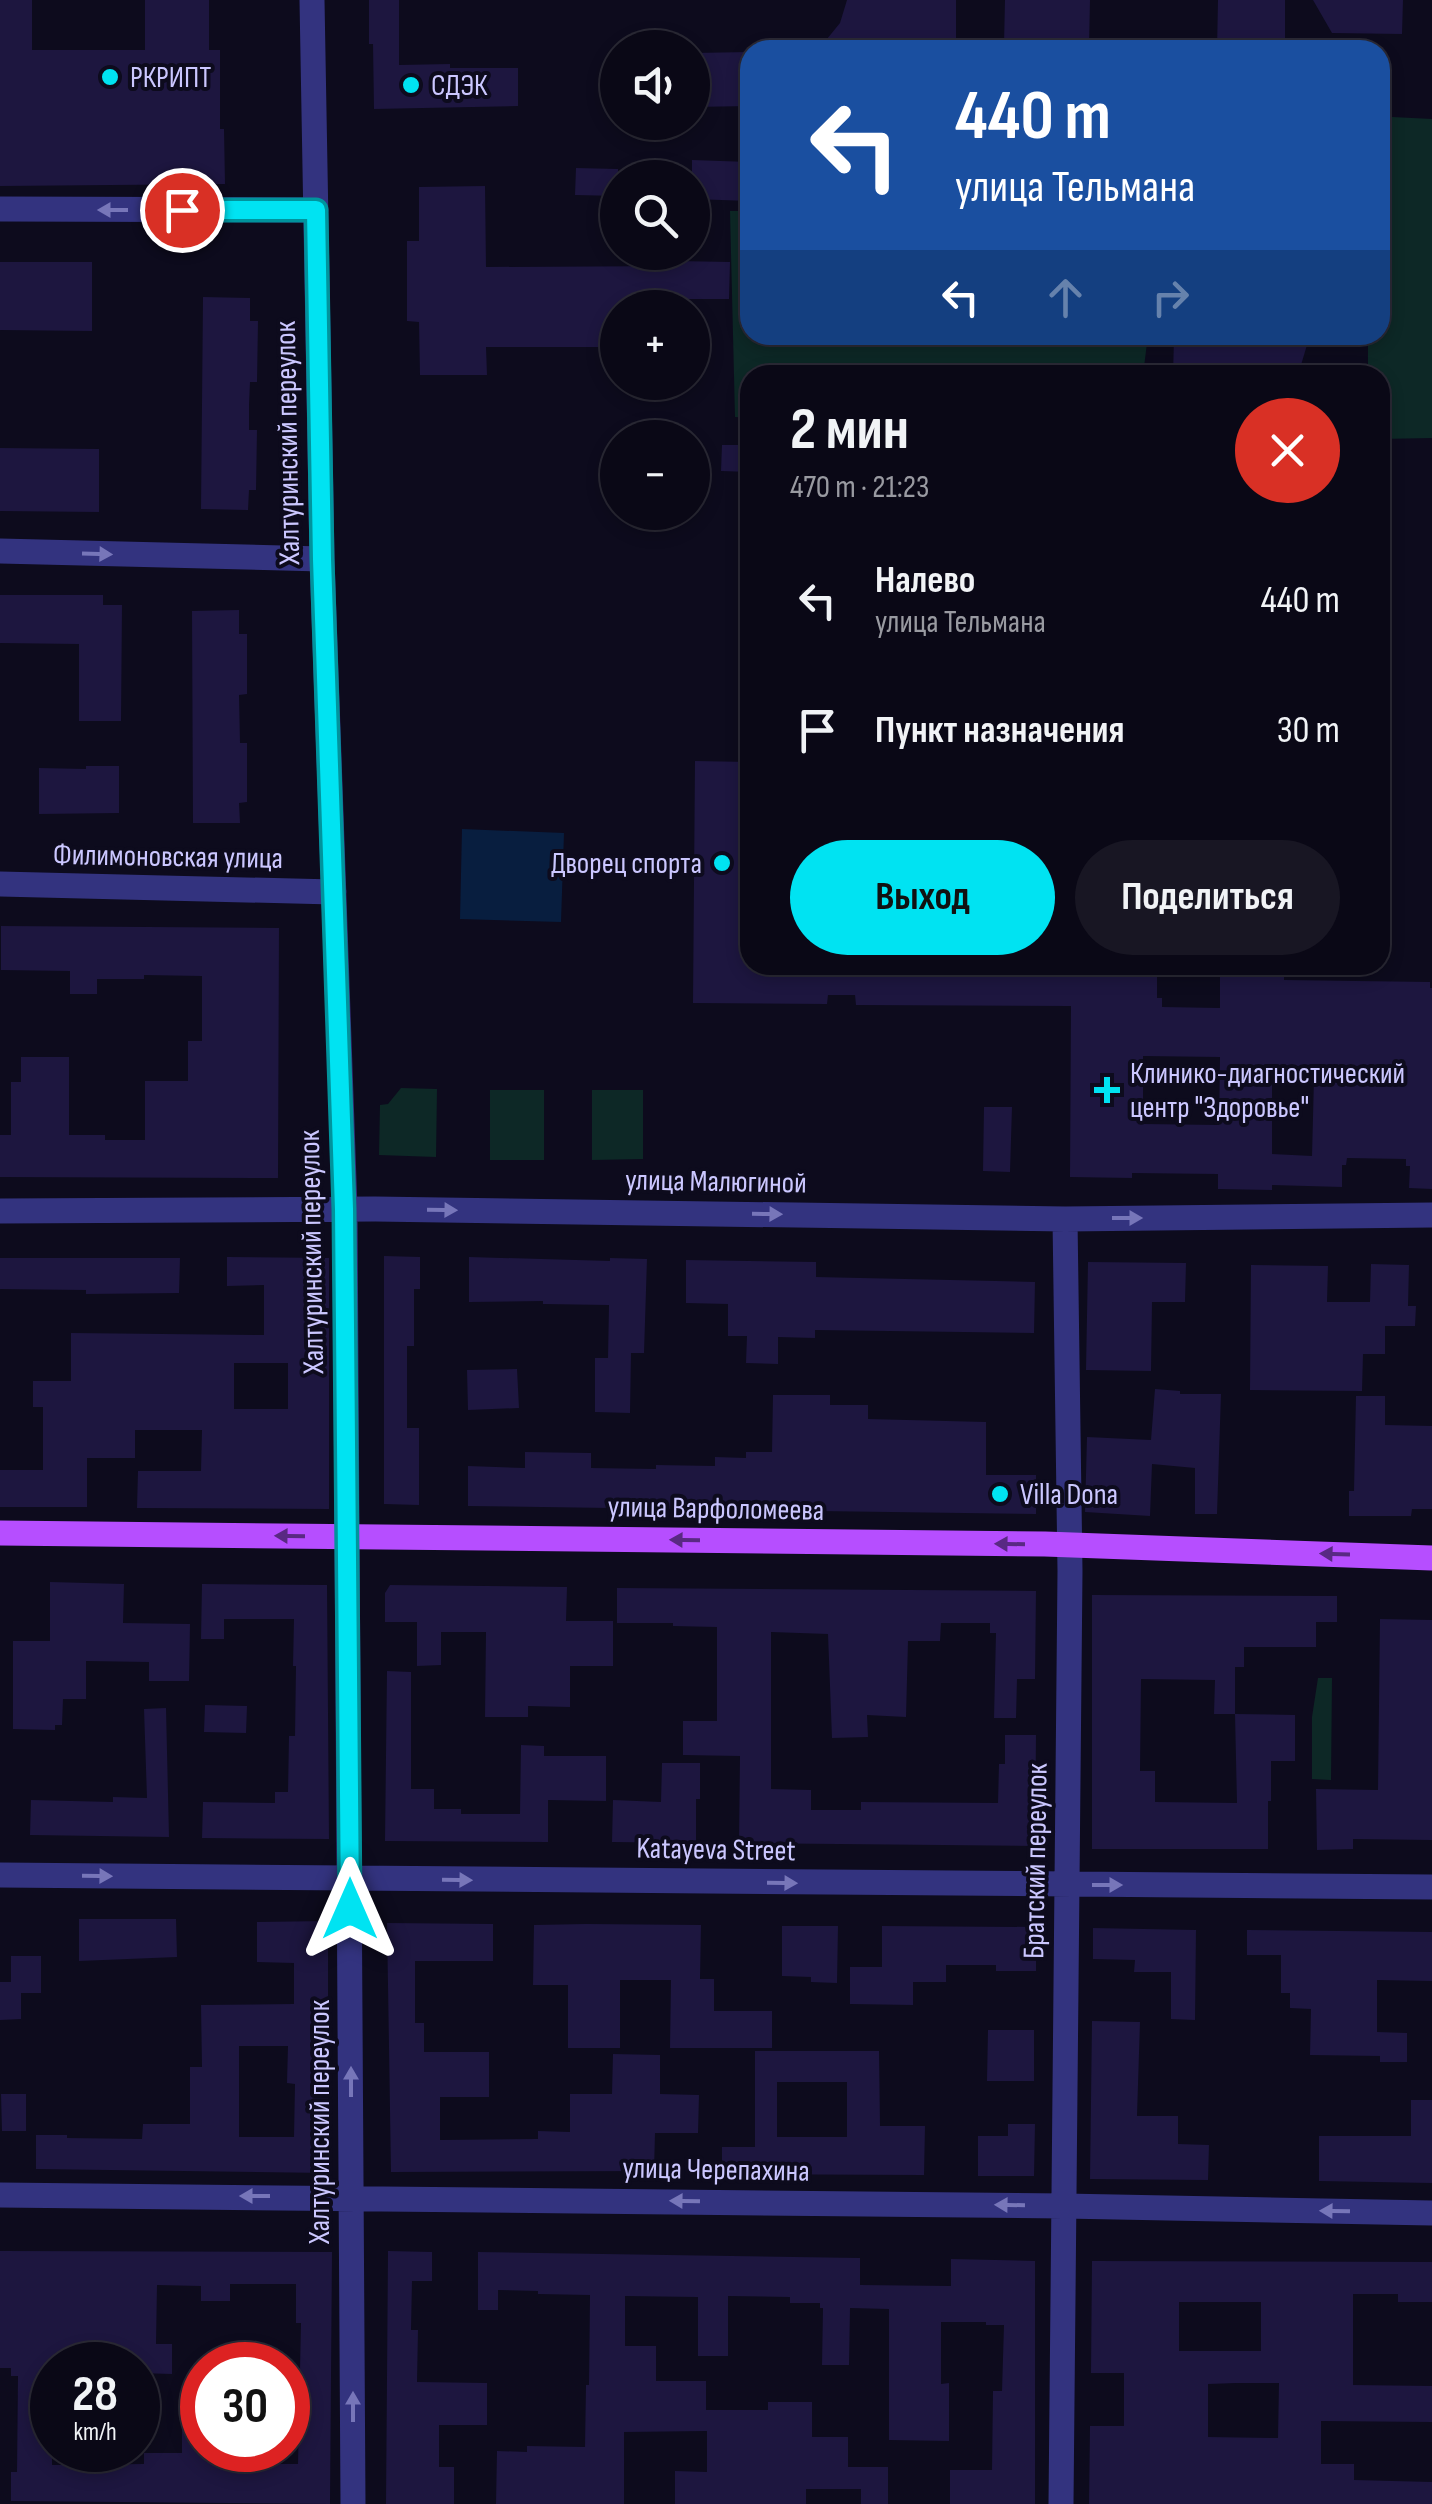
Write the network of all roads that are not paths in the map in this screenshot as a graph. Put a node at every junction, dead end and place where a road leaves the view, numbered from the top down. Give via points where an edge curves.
1 (312, 0) edge
2 (0, 209) edge
3 (316, 210) junction
4 (0, 551) edge
5 (322, 559) junction
6 (0, 884) edge
7 (334, 892) junction
8 (344, 1209) junction
9 (0, 1211) edge
10 (1432, 1216) edge
11 (1064, 1219) junction
12 (0, 1533) edge
13 (346, 1537) junction
14 (1070, 1545) junction
15 (1432, 1558) edge
16 (0, 1875) edge
17 (350, 1878) junction
18 (1067, 1885) junction
19 (1432, 1887) edge
20 (0, 2194) edge
21 (352, 2197) junction
22 (1064, 2206) junction
23 (1432, 2213) edge
24 (353, 2504) edge
25 (1061, 2504) edge

1 - 3 street, Халтуринский переулок
3 -> 2 street
3 - 5 street, Халтуринский переулок
4 -> 5 street
5 - 7 street, Халтуринский переулок
6 - 7 street, Филимоновская улица
7 - 8 street, Халтуринский переулок
8 - 9 street, улица Малюгиной
8 -> 11 street, улица Малюгиной
8 - 13 street, Халтуринский переулок
11 -> 10 street, улица Малюгиной
11 - 14 street, Братский переулок
13 -> 12 main road, улица Варфоломеева
14 -> 13 main road, улица Варфоломеева
13 - 17 street, Халтуринский переулок
15 -> 14 main road, улица Варфоломеева
14 - 18 street, Братский переулок
16 -> 17 street, Katayeva Street
17 -> 18 street, Katayeva Street
21 -> 17 street, Халтуринский переулок
18 -> 19 street, Katayeva Street
18 - 22 street, Братский переулок
21 -> 20 street, улица Черепахина
22 -> 21 street, улица Черепахина
24 -> 21 street, Халтуринский переулок
23 -> 22 street, улица Черепахина
22 - 25 street, Братский переулок

